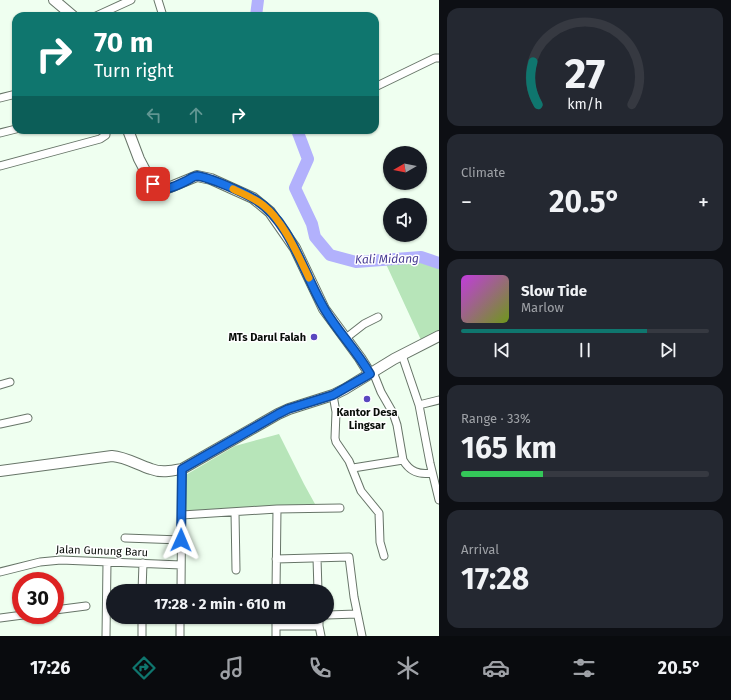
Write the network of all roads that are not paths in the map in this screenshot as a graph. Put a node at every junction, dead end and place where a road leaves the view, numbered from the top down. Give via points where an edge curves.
1 (54, 0) edge
2 (132, 0) edge
3 (158, 0) edge
4 (68, 12) edge
5 (105, 12) edge
6 (162, 12) edge
7 (439, 58) edge
8 (379, 85) edge
9 (12, 95) edge
10 (0, 98) edge
11 (12, 130) edge
12 (0, 133) edge
13 (106, 134) edge
14 (130, 134) edge
15 (0, 166) edge
16 (378, 317) dead end
17 (439, 336) edge
18 (346, 338) junction
19 (402, 355) junction
20 (371, 373) junction
21 (10, 382) dead end
22 (0, 384) edge
23 (333, 395) junction
24 (439, 400) edge
25 (419, 405) junction
26 (28, 418) dead end
27 (0, 424) edge
28 (403, 460) junction
29 (353, 468) junction
30 (182, 469) junction
31 (0, 471) edge
32 (432, 473) junction
33 (439, 500) edge
34 (340, 508) dead end
35 (277, 509) junction
36 (235, 512) junction
37 (182, 514) junction
38 (124, 538) dead end
39 (181, 540) junction
40 (384, 556) dead end
41 (317, 558) junction
42 (276, 559) junction
43 (107, 563) junction
44 (143, 563) junction
45 (181, 565) junction
46 (236, 570) dead end
47 (0, 572) edge
48 (142, 584) edge
49 (181, 584) edge
50 (276, 584) edge
51 (318, 584) edge
52 (86, 606) dead end
53 (64, 609) edge
54 (357, 614) junction
55 (334, 615) edge
56 (12, 616) edge
57 (0, 618) edge
58 (142, 624) edge
59 (180, 624) edge
60 (276, 626) joint
61 (319, 626) joint
62 (106, 636) edge
63 (142, 636) edge
64 (180, 636) edge
65 (276, 636) edge
66 (321, 636) edge
67 (362, 636) edge

1 - 4 street
2 - 5 street
3 - 6 street
7 - 8 street
9 - 10 street
11 - 12 street
13 - 15 street via 100,139
14 - 18 street via 139,159 156,188 163,190 197,176 211,179 253,198 270,212 294,248 324,309
16 - 18 street
17 - 19 street
18 - 20 street
19 - 20 street
19 - 25 street
20 - 23 street
20 - 28 street via 393,413
21 - 22 street
23 - 29 street via 336,412 335,440
23 - 30 street via 288,409
24 - 25 street
25 - 32 street
26 - 27 street
28 - 29 street
28 - 32 street via 413,472
29 - 40 street via 361,491 379,513 380,542
30 - 31 street via 167,472 155,470 112,456
30 - 37 street
32 - 33 street
34 - 35 street
35 - 36 street
35 - 42 street
36 - 37 street
36 - 46 street
37 - 39 street
38 - 39 street
39 - 45 street
41 - 42 street
41 - 51 street
41 - 54 street via 349,557
42 - 50 street
43 - 44 street, Jalan Gunung Baru
43 - 47 street, Jalan Gunung Baru via 56,560
43 - 62 street
44 - 45 street, Jalan Gunung Baru
44 - 48 street
45 - 49 street
52 - 53 street
54 - 55 street
54 - 67 street
56 - 57 street
58 - 63 street
59 - 64 street
60 - 61 street
60 - 65 street
61 - 66 street

